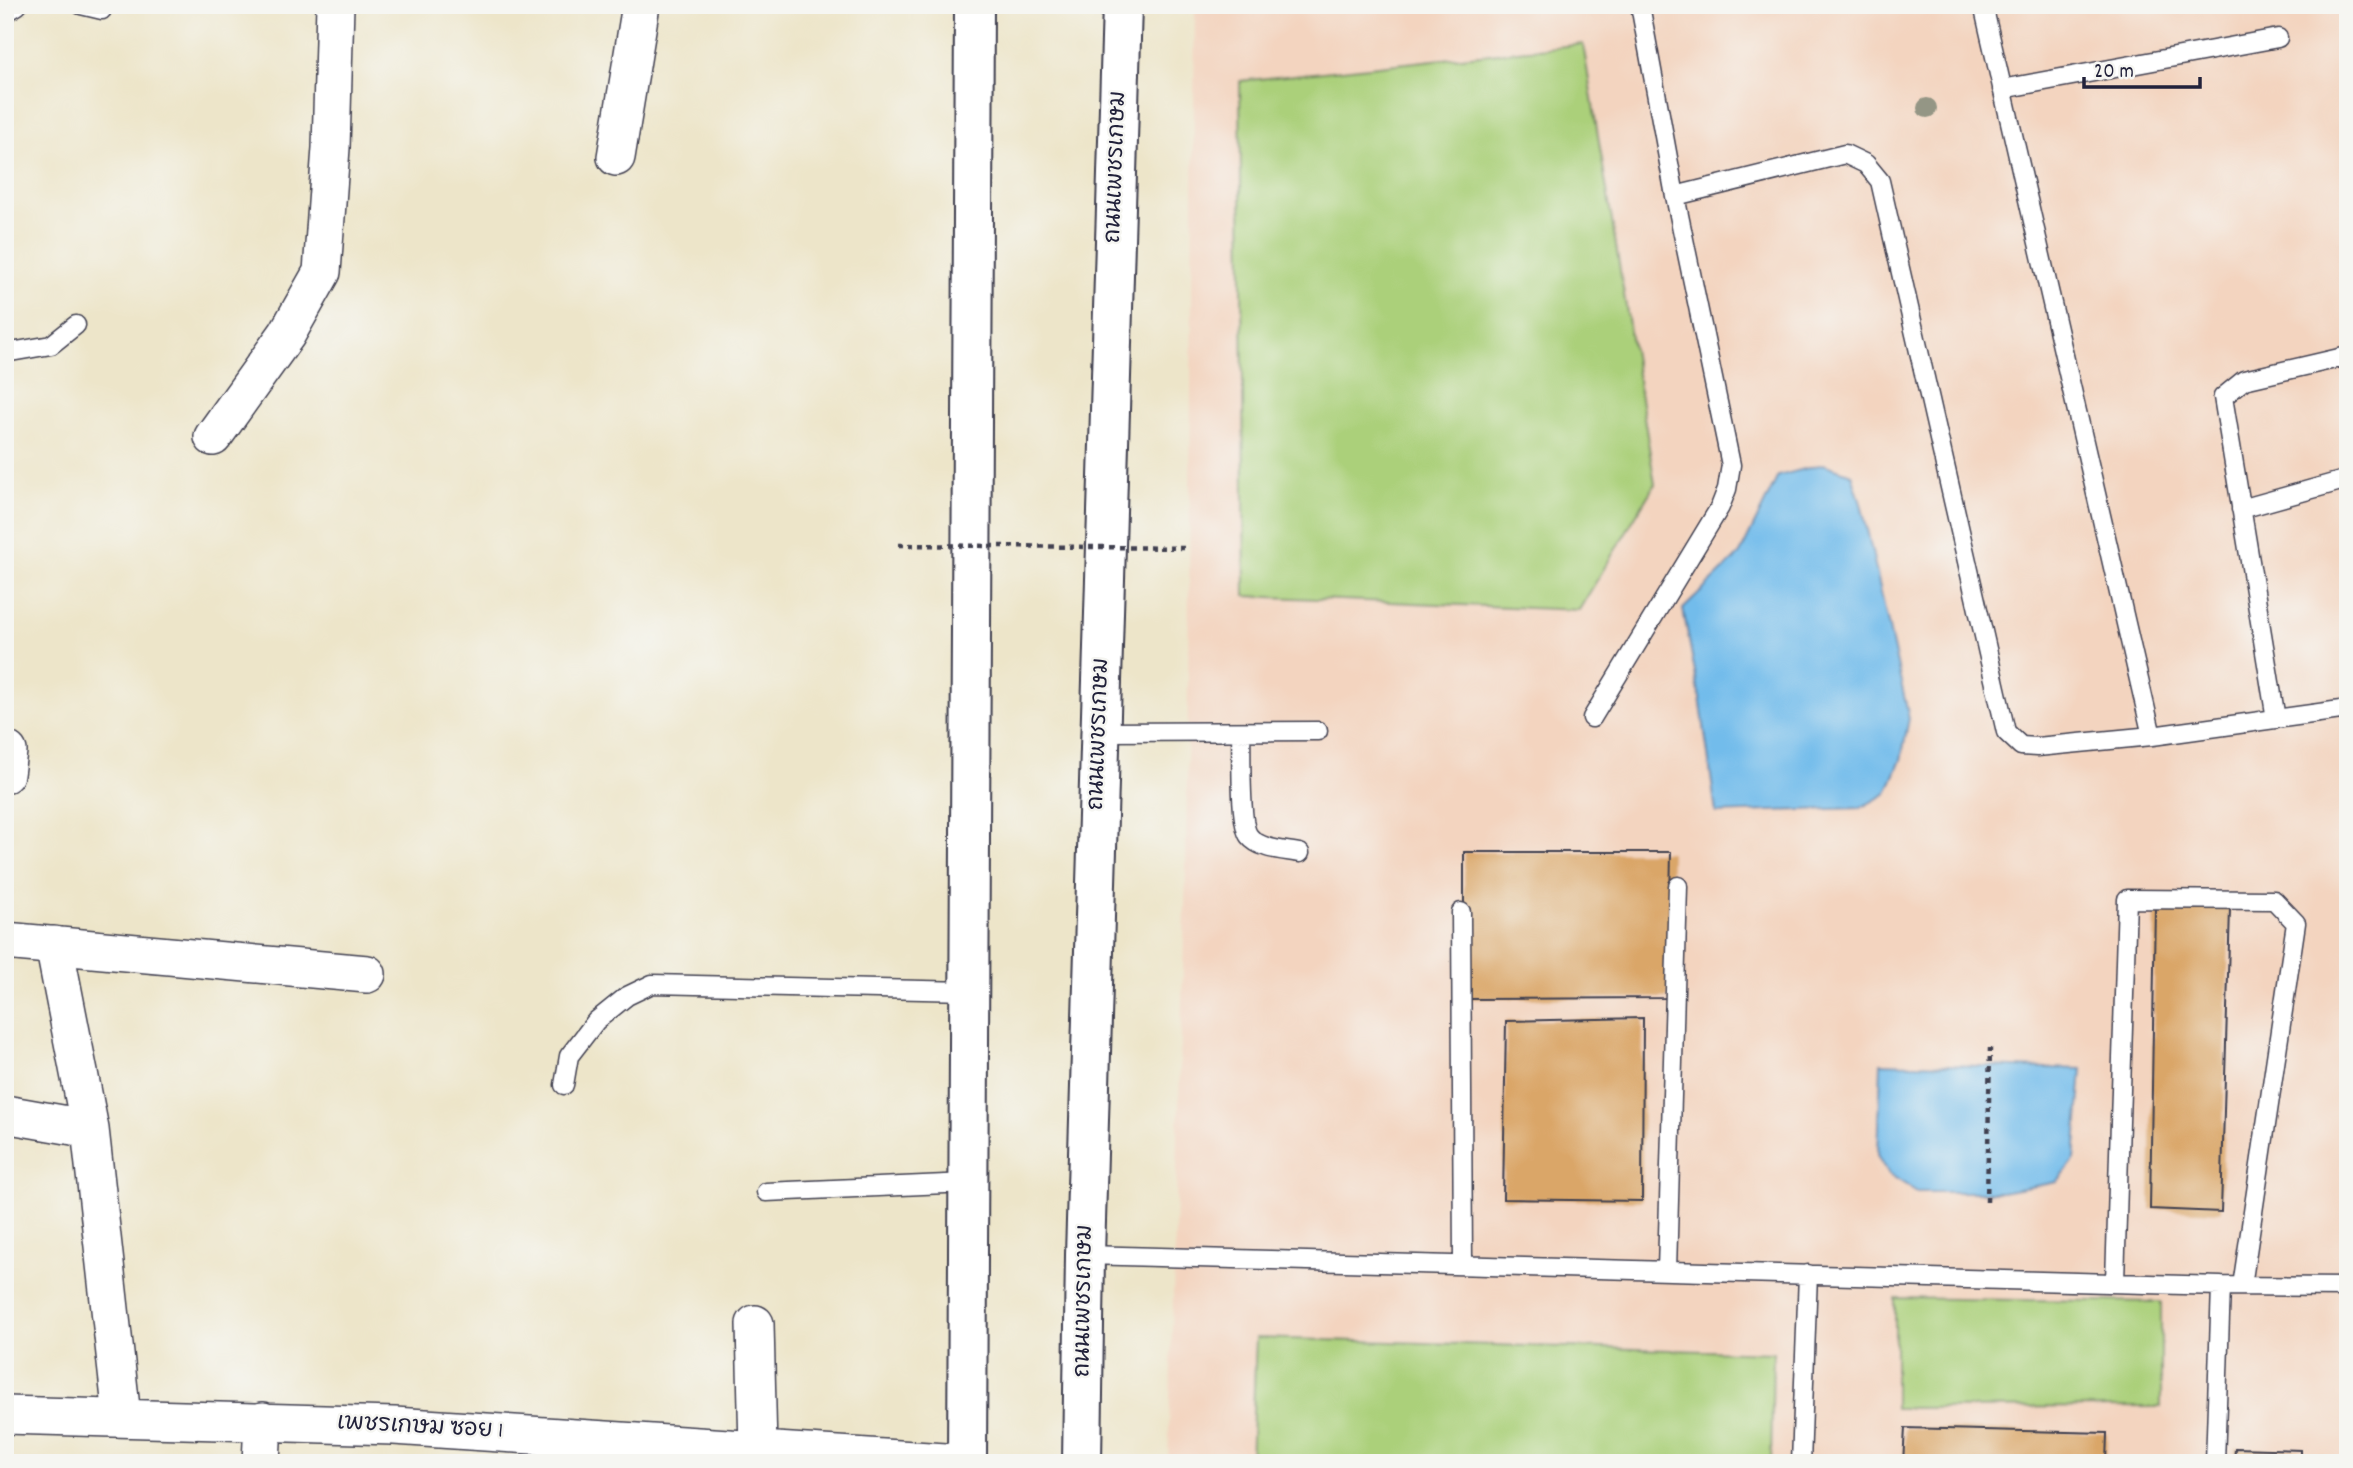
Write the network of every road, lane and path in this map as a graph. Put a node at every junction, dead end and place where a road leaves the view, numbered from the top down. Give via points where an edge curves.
1 (18, 5) edge
2 (81, 5) edge
3 (335, 5) edge
4 (641, 5) edge
5 (974, 5) edge
6 (1122, 5) edge
7 (1640, 5) edge
8 (1983, 5) edge
9 (102, 10) dead end
10 (5, 13) edge
11 (2278, 38) dead end
12 (2002, 89) junction
13 (616, 157) dead end
14 (1675, 196) junction
15 (76, 325) dead end
16 (5, 353) edge
17 (2348, 356) edge
18 (213, 437) dead end
19 (2348, 479) edge
20 (2241, 509) junction
21 (899, 545) dead end
22 (1189, 548) dead end
23 (2348, 709) edge
24 (1592, 718) dead end
25 (2276, 719) junction
26 (1318, 731) dead end
27 (1100, 732) junction
28 (1241, 732) junction
29 (2152, 736) junction
30 (1300, 853) dead end
31 (1678, 886) dead end
32 (1461, 912) dead end
33 (5, 941) edge
34 (54, 945) junction
35 (367, 974) dead end
36 (968, 990) junction
37 (1990, 1048) dead end
38 (564, 1085) dead end
39 (5, 1114) edge
40 (90, 1129) junction
41 (968, 1183) junction
42 (766, 1192) dead end
43 (1987, 1202) dead end
44 (1085, 1255) junction
45 (1463, 1265) junction
46 (1667, 1270) junction
47 (1808, 1275) junction
48 (2115, 1281) junction
49 (2221, 1286) junction
50 (2242, 1286) junction
51 (2348, 1287) edge
52 (755, 1324) dead end
53 (5, 1415) edge
54 (122, 1417) junction
55 (263, 1421) junction
56 (758, 1450) junction
57 (634, 1452) edge
58 (261, 1463) edge
59 (960, 1463) edge
60 (967, 1463) edge
61 (1082, 1463) edge
62 (1801, 1463) edge
63 (2215, 1463) edge

1 - 10 lane
2 - 9 lane
3 - 18 street via 322,272 287,334
4 - 13 street
5 - 36 highway
6 - 27 highway, ถนนเพชรเกษม
7 - 14 lane
8 - 12 lane
11 - 12 lane
12 - 29 lane
14 - 24 lane via 1731,465 1720,507
14 - 29 lane via 1845,154 1866,164 1880,181 2006,732 2021,746 2037,747
15 - 16 lane via 51,345
17 - 20 lane via 2245,380 2223,397
19 - 20 lane
20 - 25 lane
21 - 22 path, bridge
23 - 25 lane
25 - 29 lane
26 - 28 lane
27 - 28 lane
27 - 44 highway, ถนนเพชรเกษม
28 - 30 lane via 1243,815 1248,835 1261,845
31 - 46 lane
32 - 45 lane
33 - 34 street
34 - 35 street
34 - 40 street
36 - 38 lane via 652,984 627,996 596,1021 569,1056
36 - 41 highway
37 - 43 path
39 - 40 street
40 - 54 street
41 - 42 lane
41 - 60 highway
44 - 45 lane
44 - 61 highway, ถนนเพชรเกษม
45 - 46 lane
46 - 47 lane
47 - 48 lane
47 - 62 lane
48 - 49 lane
48 - 50 lane via 2127,899 2274,900 2296,923
49 - 50 lane
49 - 63 lane
50 - 51 lane
52 - 56 street
53 - 54 street, เพชรเกษม ซอย 1
54 - 55 street, เพชรเกษม ซอย 1
55 - 57 street, เพชรเกษม ซอย 1 via 394,1426
55 - 58 street
56 - 57 street, เพชรเกษม ซอย 1
56 - 59 street, เพชรเกษม ซอย 1

